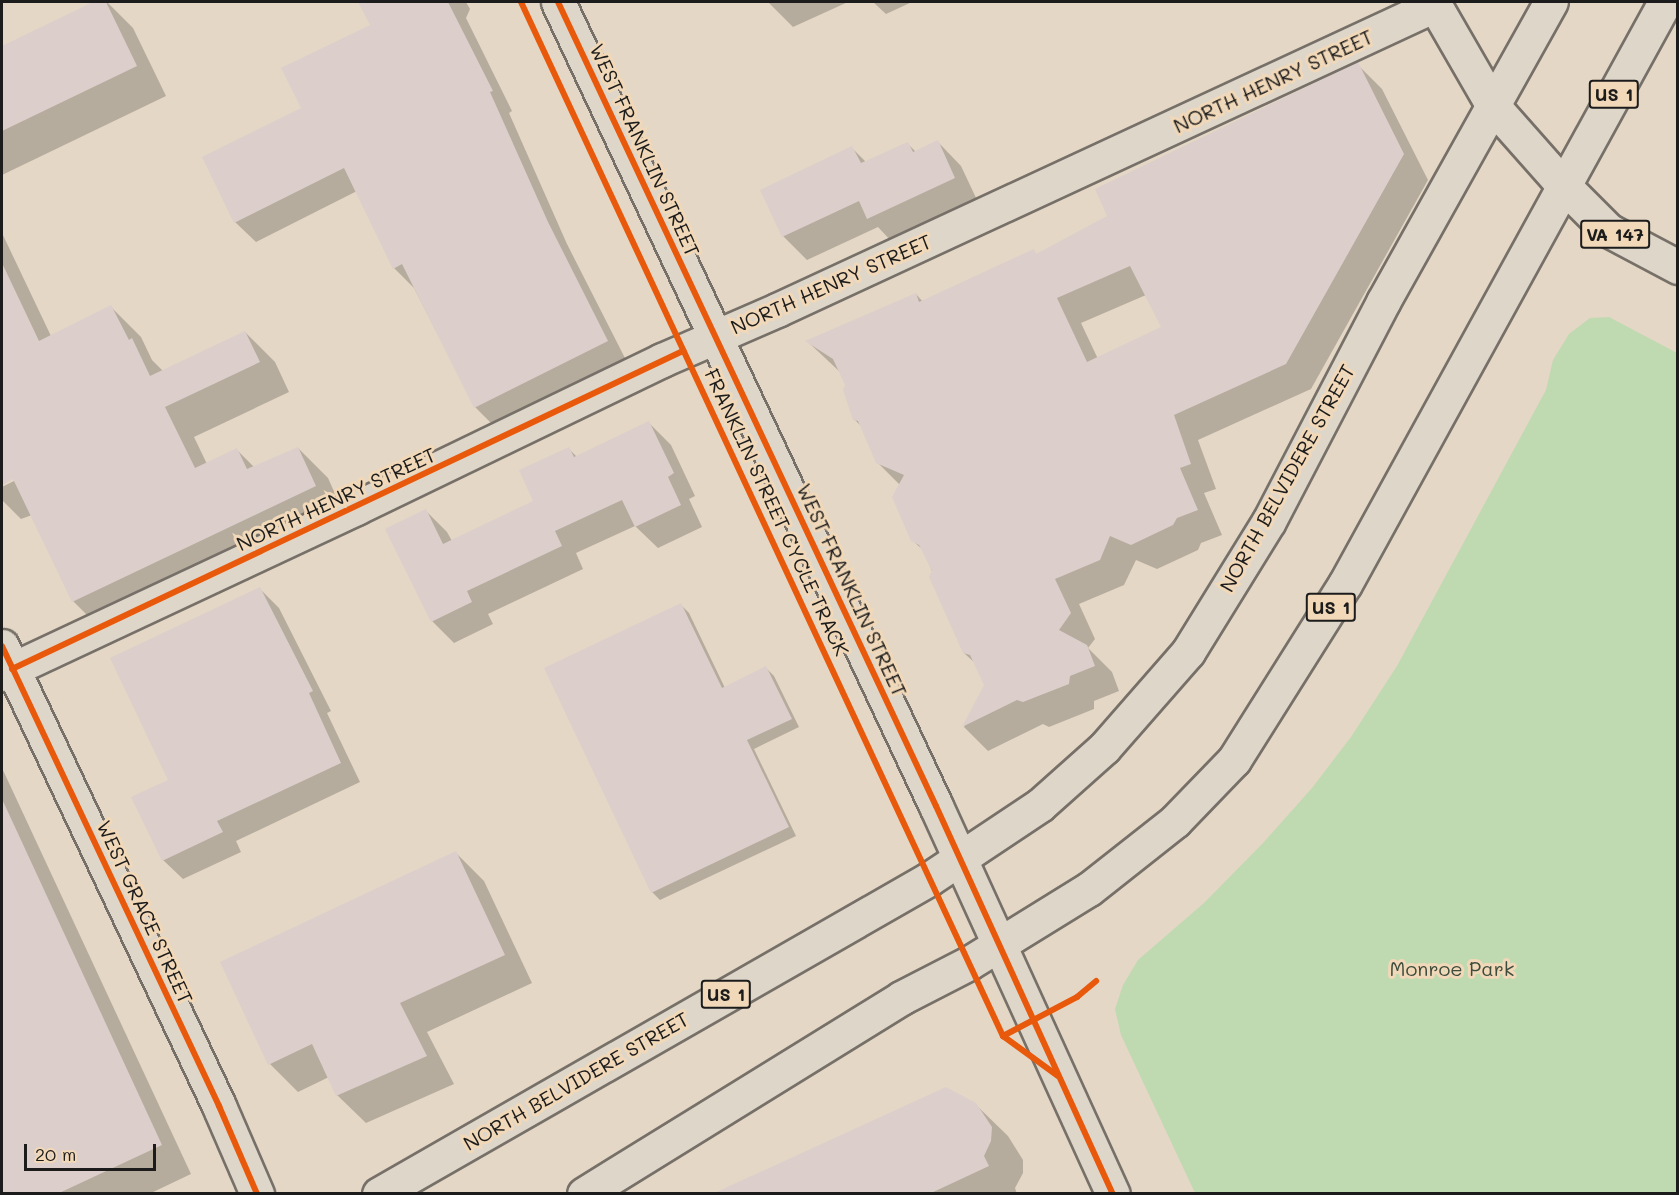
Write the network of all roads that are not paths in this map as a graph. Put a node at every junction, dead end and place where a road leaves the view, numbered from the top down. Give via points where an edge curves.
1 (558, 2) edge
2 (1551, 2) edge
3 (1665, 2) edge
4 (1434, 3) edge
5 (1492, 106) junction
6 (1563, 185) junction
7 (1677, 267) edge
8 (715, 337) junction
9 (5, 663) edge
10 (959, 859) junction
11 (999, 944) junction
12 (257, 1194) edge
13 (379, 1194) edge
14 (584, 1194) edge
15 (1113, 1194) edge

1 - 8 main road, WEST FRANKLIN STREET
2 - 5 main road, US 1
3 - 6 main road, US 1
4 - 5 main road, VA 147
4 - 8 main road, NORTH HENRY STREET
5 - 6 main road, VA 147
5 - 10 main road, NORTH BELVIDERE STREET / US 1 via 1383,302 1269,521 1188,652 1104,748 1040,805
6 - 7 main road, VA 147 via 1608,230
6 - 11 main road, US 1 via 1345,584 1234,760 1175,821 1089,890
8 - 9 main road, NORTH HENRY STREET
8 - 10 main road, WEST FRANKLIN STREET
9 - 12 main road, WEST GRACE STREET via 219,1106
10 - 11 main road, WEST FRANKLIN STREET
10 - 13 main road, NORTH BELVIDERE STREET / US 1
11 - 14 main road, US 1 via 901,998
11 - 15 main road, WEST FRANKLIN STREET

